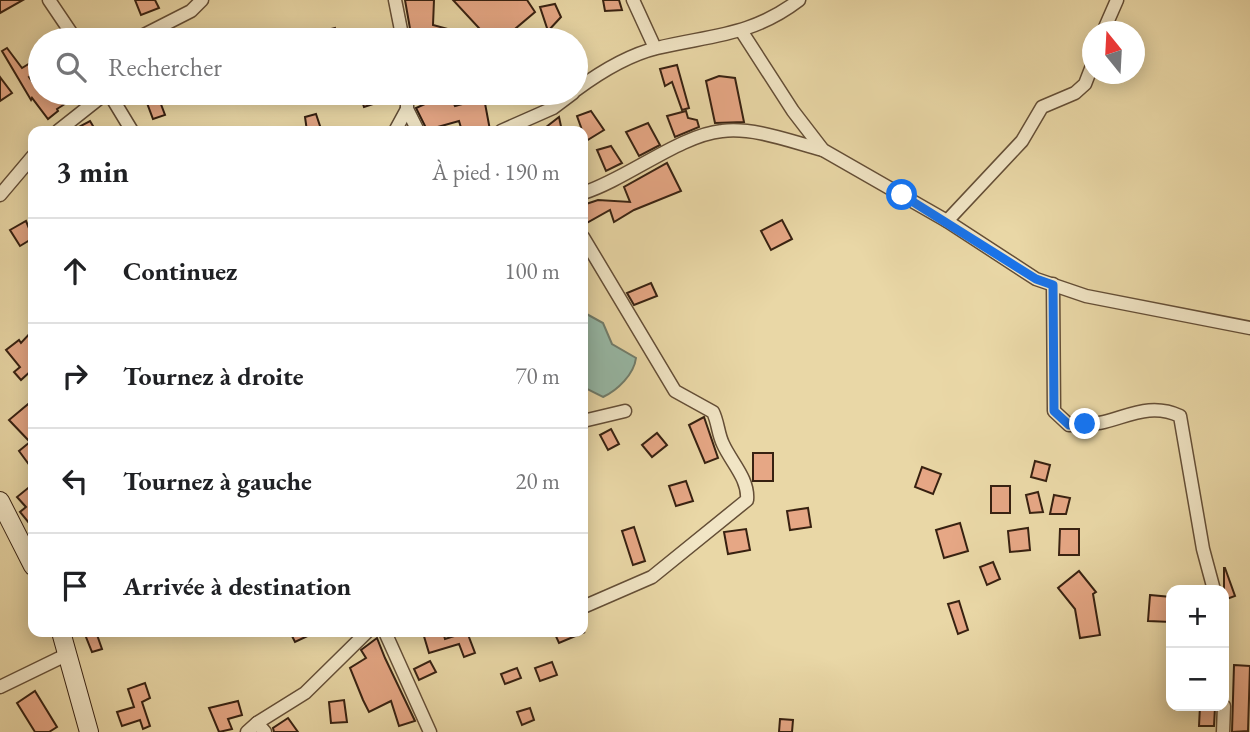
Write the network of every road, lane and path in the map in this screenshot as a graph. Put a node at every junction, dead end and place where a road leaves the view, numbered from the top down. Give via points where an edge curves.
1 (49, 0) edge
2 (202, 0) edge
3 (395, 0) edge
4 (633, 0) edge
5 (799, 0) edge
6 (1117, 0) edge
7 (1108, 21) edge
8 (67, 28) edge
9 (158, 28) edge
10 (400, 28) edge
11 (742, 32) junction
12 (654, 48) junction
13 (588, 82) edge
14 (1085, 84) edge
15 (92, 105) edge
16 (115, 105) edge
17 (407, 105) edge
18 (553, 105) edge
19 (407, 109) junction
20 (64, 126) edge
21 (129, 126) edge
22 (398, 126) edge
23 (416, 126) edge
24 (517, 126) edge
25 (823, 150) junction
26 (28, 162) edge
27 (588, 190) edge
28 (0, 195) edge
29 (947, 221) junction
30 (588, 244) edge
31 (598, 259) junction
32 (588, 260) edge
33 (1053, 285) junction
34 (1250, 328) edge
35 (625, 411) dead end
36 (588, 420) edge
37 (0, 501) edge
38 (28, 556) edge
39 (1213, 585) edge
40 (588, 605) edge
41 (63, 637) edge
42 (362, 637) edge
43 (387, 637) edge
44 (68, 654) junction
45 (0, 687) edge
46 (1223, 711) edge
47 (256, 729) edge
48 (89, 732) edge
49 (430, 732) edge
50 (1223, 732) edge

1 - 8 street
2 - 9 street
3 - 10 street
4 - 12 street
5 - 11 street
6 - 7 street
11 - 12 street
11 - 25 street
12 - 13 street
14 - 29 street via 1042,107 1022,141
15 - 20 street
16 - 21 street
17 - 19 street
18 - 24 street
19 - 22 street
19 - 23 street
25 - 27 street via 745,131 720,131
25 - 29 street
26 - 28 street
29 - 33 street via 1036,279
30 - 31 street
31 - 32 street
31 - 40 street via 674,391 713,412 747,500 652,577
33 - 34 street via 1086,296
33 - 39 street via 1054,411 1069,425 1101,423 1140,410 1165,409 1180,416
35 - 36 street
37 - 38 main road
41 - 44 main road
42 - 47 street via 305,693
43 - 49 street
44 - 45 street
44 - 48 main road
46 - 50 street

